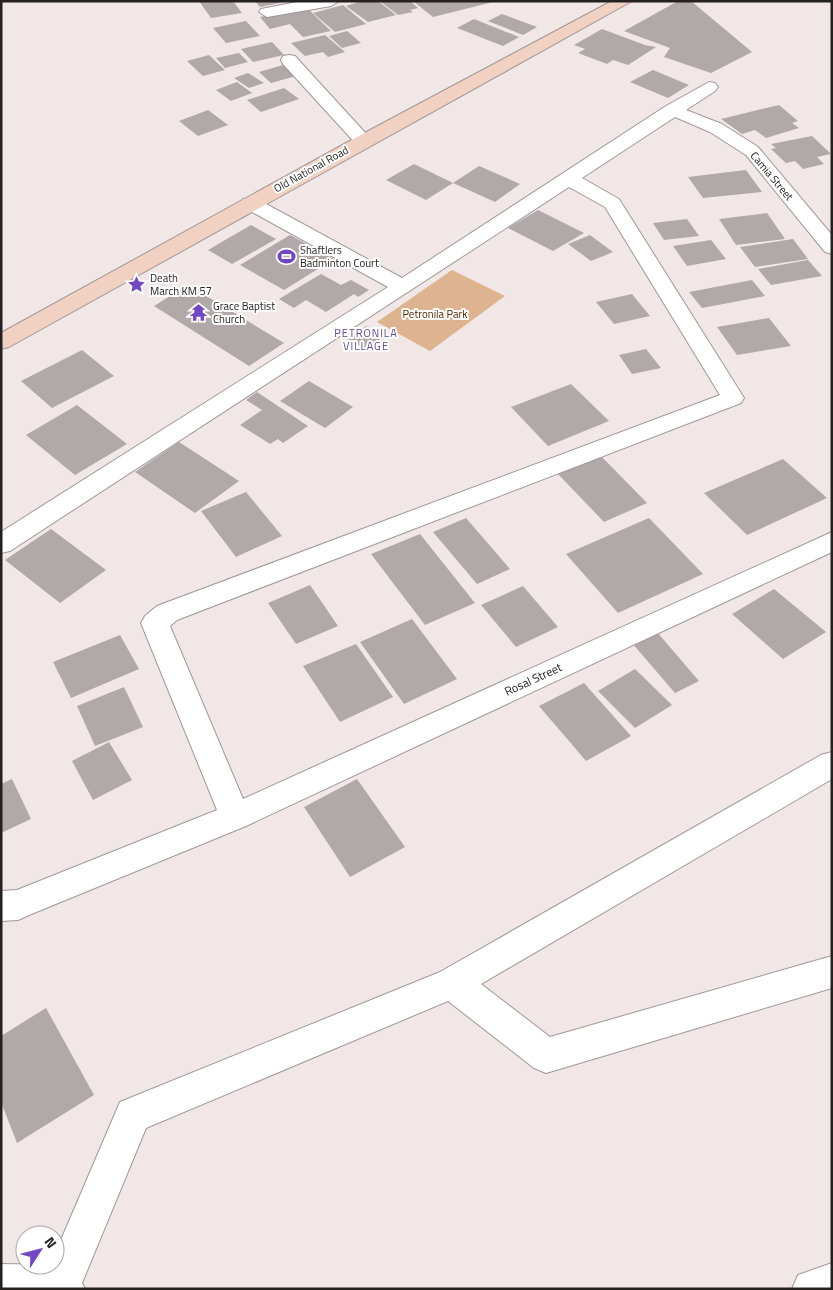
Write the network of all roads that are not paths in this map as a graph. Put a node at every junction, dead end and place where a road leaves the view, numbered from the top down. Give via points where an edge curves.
1 (624, 1) edge
2 (322, 2) edge
3 (267, 12) dead end
4 (289, 60) dead end
5 (709, 87) dead end
6 (672, 110) junction
7 (364, 141) junction
8 (569, 178) junction
9 (250, 203) junction
10 (832, 248) edge
11 (403, 286) junction
12 (1, 342) edge
13 (832, 541) edge
14 (1, 544) edge
15 (832, 764) edge
16 (235, 817) junction
17 (1, 906) edge
18 (832, 972) edge
19 (452, 983) junction
20 (832, 1283) edge
21 (1, 1284) edge
22 (63, 1288) edge
23 (812, 1289) edge

1 - 7 main road, Old National Road
2 - 3 street
4 - 7 street
5 - 6 street
6 - 8 street
6 - 10 street, Camia Street via 716,128 752,151
7 - 9 main road, Old National Road
8 - 11 street
8 - 16 street via 612,203 733,398 167,613 155,623
9 - 11 street
9 - 12 main road, Old National Road
11 - 14 street
13 - 16 street, Rosal Street
15 - 19 street
16 - 17 street, Rosal Street via 18,905
18 - 19 street via 546,1056
19 - 22 street via 133,1115
20 - 23 street
21 - 22 street

